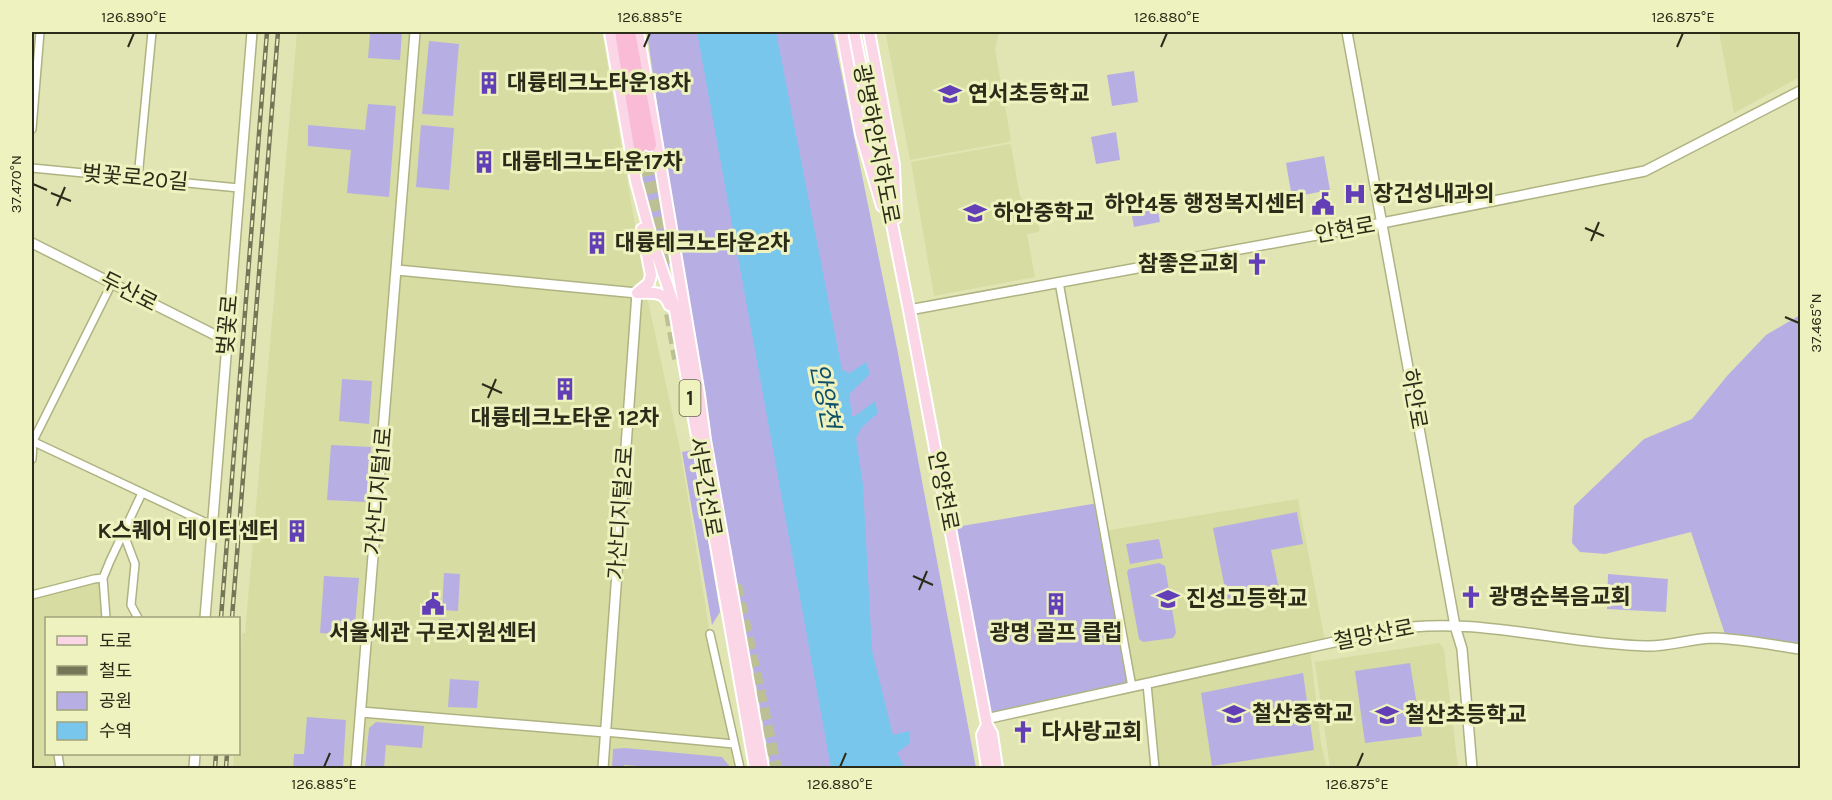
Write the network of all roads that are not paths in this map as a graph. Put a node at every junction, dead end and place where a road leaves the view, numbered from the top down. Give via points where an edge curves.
1 (40, 32) edge
2 (152, 32) edge
3 (252, 32) edge
4 (415, 32) edge
5 (610, 32) edge
6 (621, 32) edge
7 (629, 32) edge
8 (638, 32) edge
9 (644, 32) edge
10 (842, 32) edge
11 (854, 32) edge
12 (869, 32) edge
13 (1347, 32) edge
14 (1800, 91) edge
15 (32, 129) edge
16 (655, 129) junction
17 (32, 168) edge
18 (138, 178) junction
19 (636, 181) junction
20 (239, 188) junction
21 (1382, 223) junction
22 (32, 243) edge
23 (898, 257) junction
24 (397, 270) junction
25 (1059, 282) junction
26 (112, 283) junction
27 (637, 293) junction
28 (909, 310) junction
29 (227, 341) junction
30 (690, 402) junction
31 (32, 441) edge
32 (32, 459) edge
33 (142, 493) junction
34 (213, 526) junction
35 (123, 532) junction
36 (103, 578) junction
37 (32, 595) edge
38 (106, 617) edge
39 (137, 617) edge
40 (205, 617) edge
41 (1455, 626) junction
42 (710, 634) dead end
43 (1800, 649) edge
44 (1147, 684) junction
45 (1132, 687) junction
46 (361, 712) junction
47 (986, 722) junction
48 (605, 732) junction
49 (734, 744) junction
50 (356, 768) edge
51 (603, 768) edge
52 (740, 768) edge
53 (755, 768) edge
54 (763, 768) edge
55 (987, 768) edge
56 (997, 768) edge
57 (1155, 768) edge
58 (1472, 768) edge

1 - 15 street
2 - 18 street
3 - 20 street, 벚꽃로
4 - 24 street, 가산디지털1로
5 - 19 main road, 서부간선로 / 1
6 - 7 highway via 645,146
8 - 16 main road, 서부간선로 / 1
9 - 16 main road
10 - 23 main road via 861,134
11 - 23 main road, 광명하안지하도로
12 - 23 main road via 894,165
13 - 21 street, 하안로
14 - 21 street, 안현로 via 1645,171
16 - 54 main road, 서부간선로 / 1
17 - 18 street, 벚꽃로20길
18 - 20 street, 벚꽃로20길
19 - 27 main road via 651,275 649,283
19 - 30 main road, 서부간선로 / 1 via 674,306
20 - 29 street, 벚꽃로
21 - 25 street, 안현로
21 - 41 street, 하안로
22 - 26 street, 두산로
23 - 28 main road, 안양천로
24 - 27 street
24 - 46 street, 가산디지털1로
25 - 28 street, 안현로
25 - 45 street
26 - 29 street, 두산로
26 - 31 street
27 - 30 main road via 661,294 668,300
27 - 48 street, 가산디지털2로
28 - 47 main road, 안양천로
29 - 34 street, 벚꽃로
30 - 53 main road, 서부간선로 / 1
31 - 32 street
31 - 33 street
33 - 34 street
33 - 35 street
34 - 40 street, 벚꽃로
35 - 36 street
35 - 39 street via 135,564 131,605
36 - 37 street
36 - 38 street
41 - 43 street, 철망산로 via 1485,626 1648,646 1713,638
41 - 44 street, 철망산로 via 1425,625 1383,631
41 - 58 street, 하안로 via 1462,649
42 - 49 street
44 - 45 street, 철망산로
44 - 57 street
45 - 47 street, 철망산로
46 - 48 street
46 - 50 street, 가산디지털1로
47 - 55 main road via 982,735
47 - 56 main road via 992,734
48 - 49 street
48 - 51 street, 가산디지털2로
49 - 52 street

